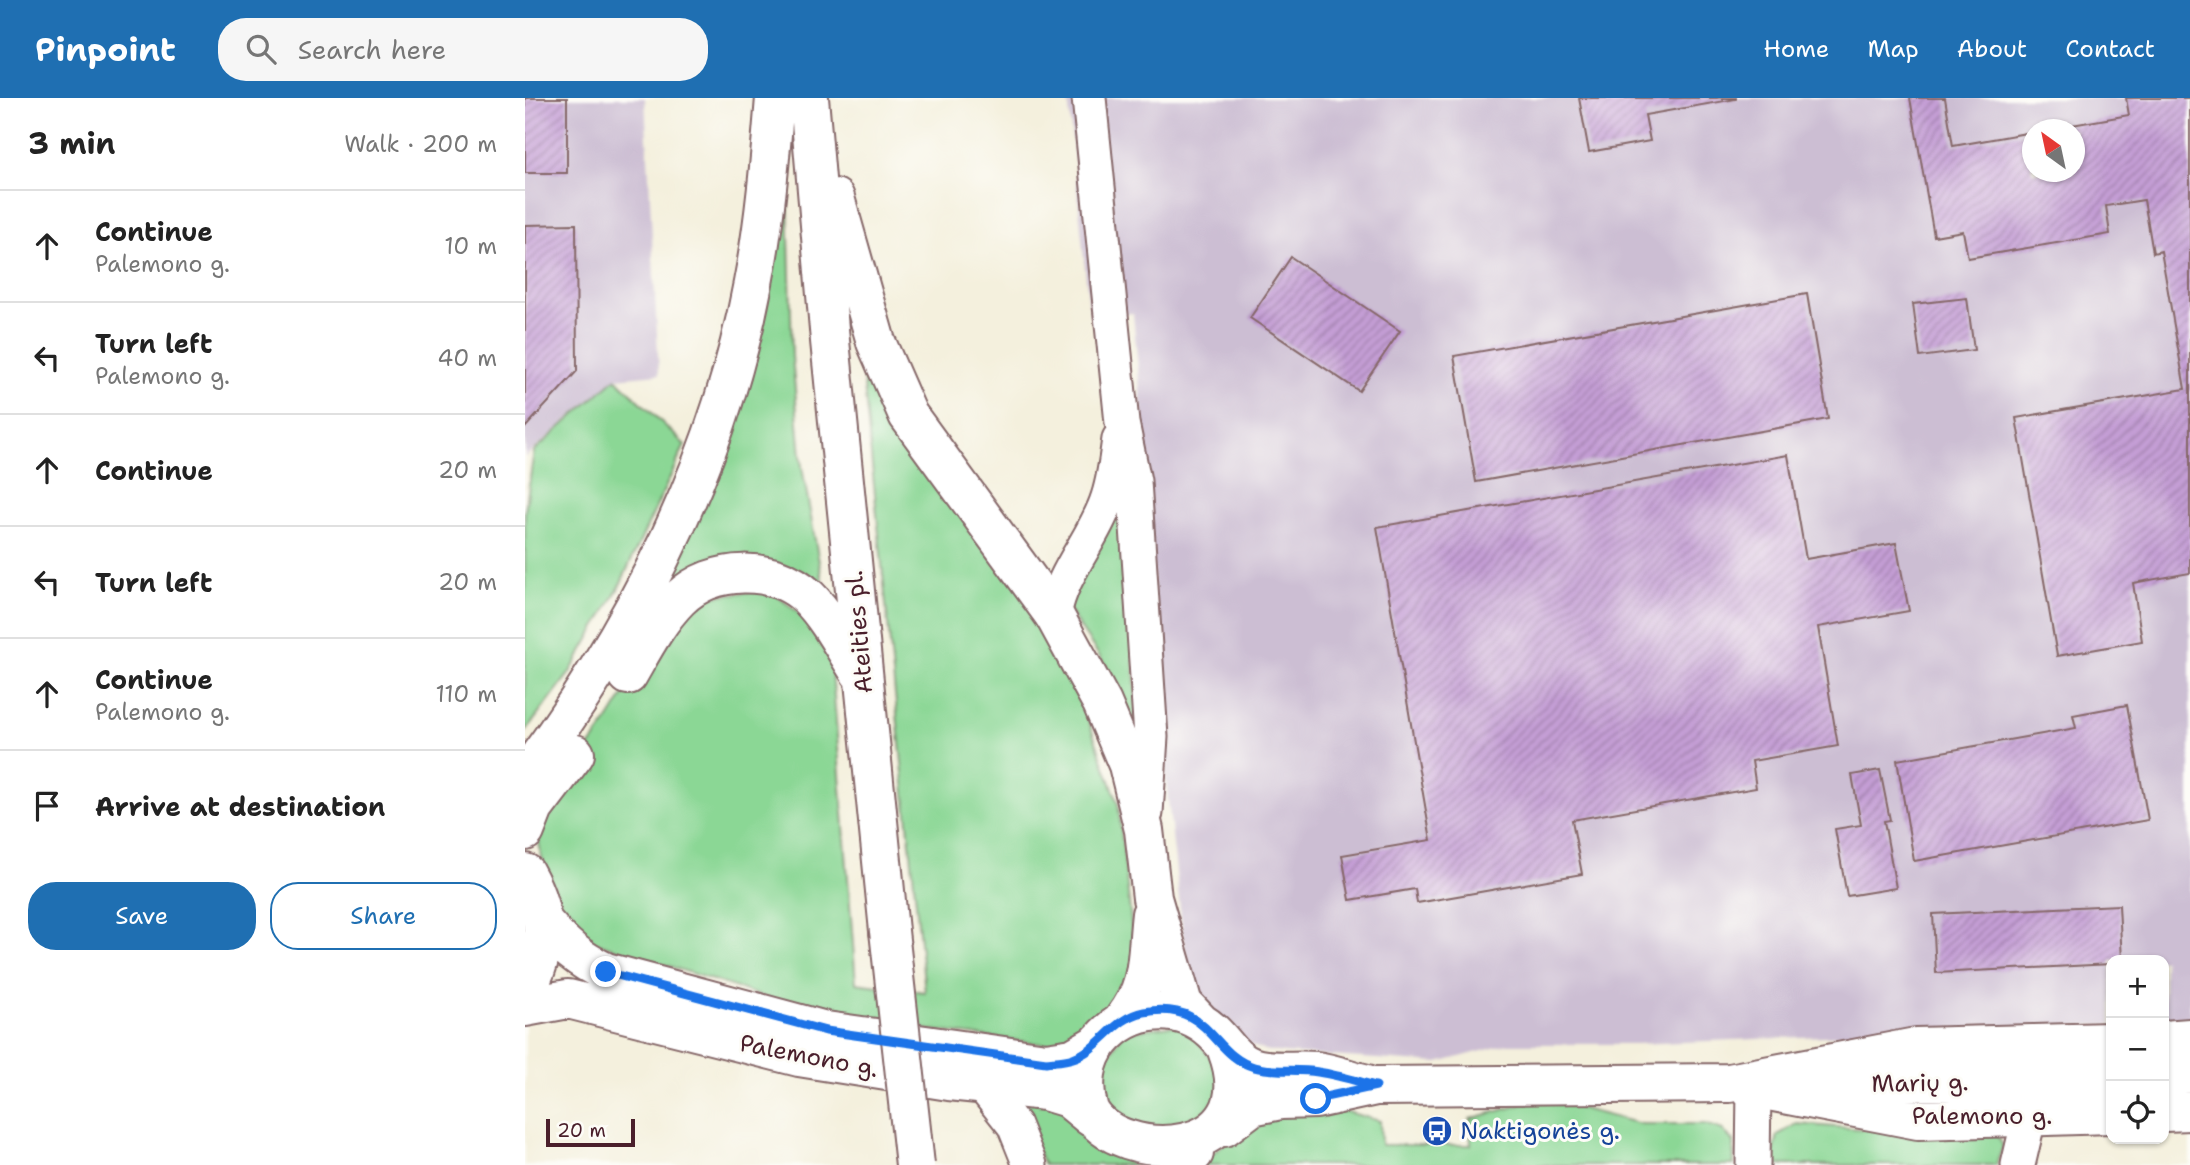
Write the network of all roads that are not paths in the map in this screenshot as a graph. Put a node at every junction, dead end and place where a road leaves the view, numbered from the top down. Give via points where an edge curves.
1 (1089, 98) edge
2 (799, 102) edge
3 (1122, 423) junction
4 (1054, 615) junction
5 (864, 680) junction
6 (525, 776) edge
7 (1145, 830) junction
8 (525, 831) edge
9 (525, 873) edge
10 (1152, 898) junction
11 (544, 923) junction
12 (525, 992) edge
13 (525, 1007) edge
14 (1199, 1021) junction
15 (1110, 1032) junction
16 (2190, 1038) edge
17 (2169, 1040) edge
18 (2106, 1042) edge
19 (1227, 1050) junction
20 (2190, 1073) edge
21 (2169, 1074) edge
22 (2106, 1077) edge
23 (1742, 1085) junction
24 (983, 1086) junction
25 (1376, 1086) junction
26 (2190, 1111) edge
27 (2169, 1112) edge
28 (2106, 1114) edge
29 (1091, 1117) junction
30 (2029, 1118) junction
31 (1224, 1127) junction
32 (1188, 1159) edge
33 (915, 1165) edge
34 (1030, 1165) edge
35 (1753, 1165) edge
36 (2018, 1165) edge

1 - 3 street
2 - 4 main road via 890,380 930,447
2 - 5 main road, Ateities pl.
2 - 6 main road via 763,223 727,390 705,458 658,568 630,620
3 - 4 street via 1106,503 1068,570
3 - 7 street via 1134,481 1151,737
4 - 7 main road via 1117,733
5 - 8 main road via 823,616 797,589 778,579 737,573 699,585 663,618 589,734 534,808
5 - 33 main road, Ateities pl., bridge
7 - 10 main road
9 - 11 main road
10 - 14 main road via 1183,1004
10 - 15 main road via 1140,1000
11 - 12 main road via 543,948
11 - 15 main road, Palemono g. via 563,946 606,972 826,1031 1046,1062 1073,1058
13 - 24 main road, Palemono g. via 568,999 799,1057
14 - 15 main road via 1161,1010 1142,1013
14 - 19 main road
15 - 29 main road via 1085,1080
16 - 17 main road
18 - 23 main road, Palemono g. via 1916,1047
19 - 25 main road, Palemono g. via 1252,1067 1317,1071
19 - 31 main road via 1235,1089
20 - 21 main road
22 - 23 main road, Marių g.
23 - 25 main road, Palemono g.
23 - 30 main road, Palemono g. via 1918,1120
23 - 35 street
24 - 29 main road, Palemono g. via 1068,1098
24 - 34 street via 1014,1125
25 - 31 main road, Palemono g. via 1252,1106
26 - 27 main road
28 - 30 main road, Palemono g.
29 - 32 main road via 1108,1142 1135,1157 1165,1162
30 - 36 street
31 - 32 main road

